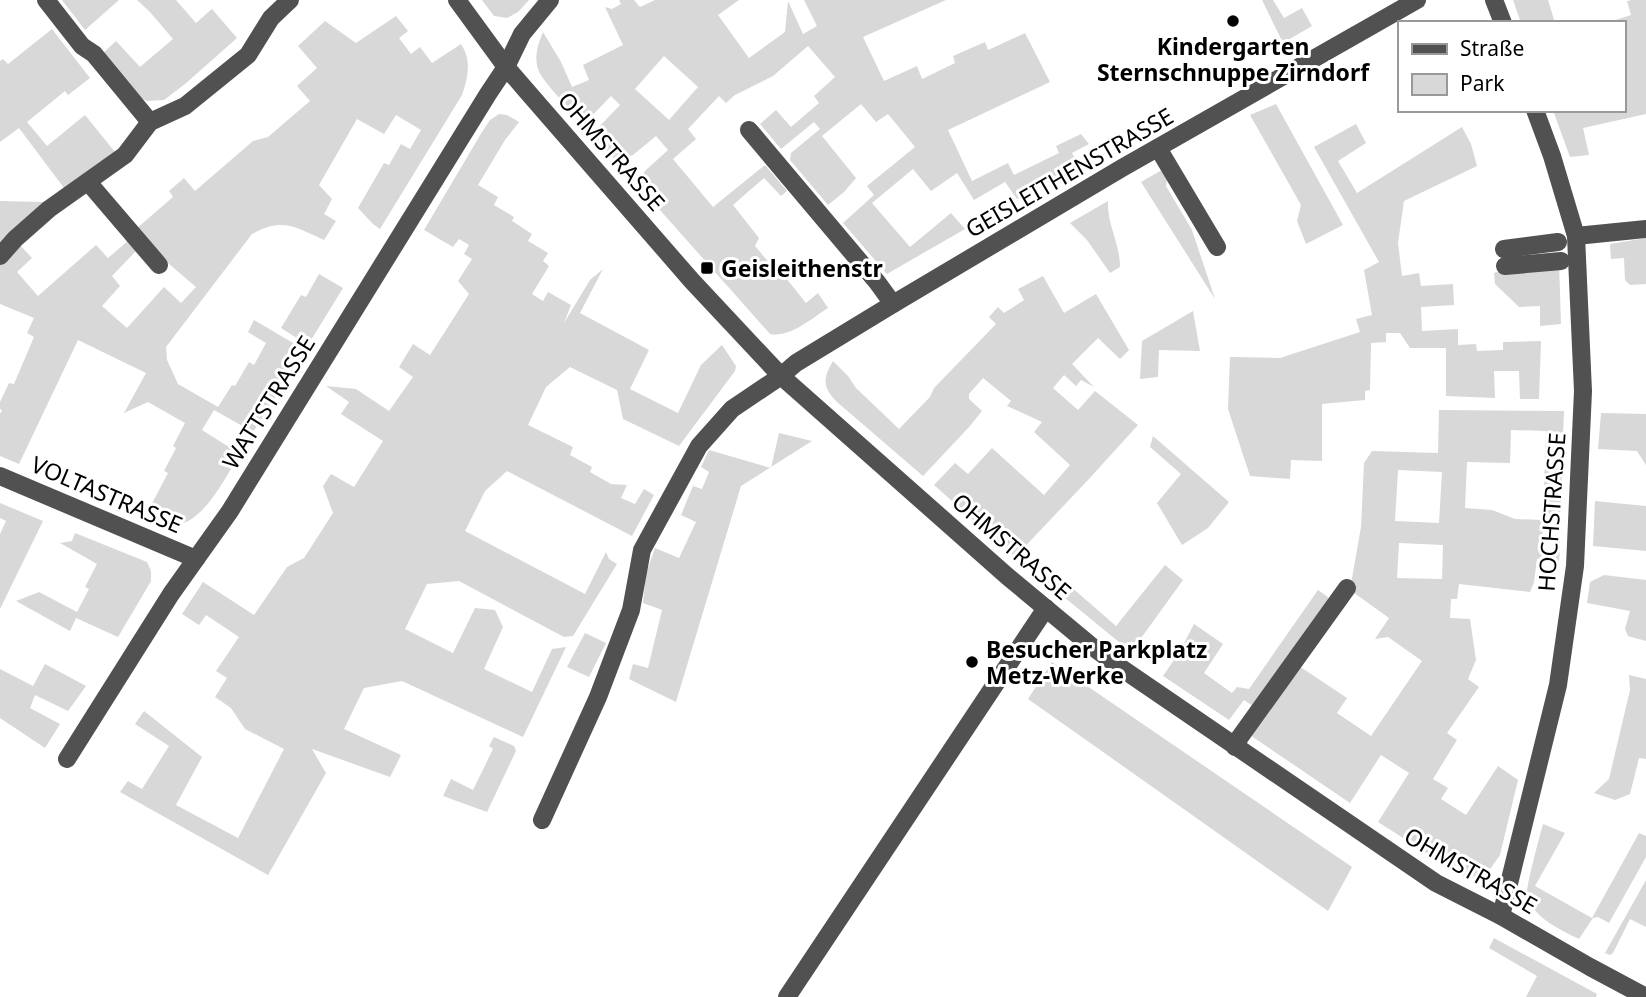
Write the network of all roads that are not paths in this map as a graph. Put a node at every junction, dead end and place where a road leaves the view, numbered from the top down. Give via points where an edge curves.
1 (46, 0) edge
2 (290, 0) edge
3 (457, 0) edge
4 (550, 0) edge
5 (1417, 0) edge
6 (1494, 0) edge
7 (1502, 21) edge
8 (506, 66) junction
9 (1536, 112) edge
10 (150, 122) junction
11 (749, 130) dead end
12 (1158, 148) junction
13 (88, 182) junction
14 (1646, 229) edge
15 (1576, 236) junction
16 (1558, 242) dead end
17 (1217, 247) dead end
18 (0, 256) edge
19 (1562, 261) dead end
20 (159, 265) dead end
21 (893, 304) junction
22 (781, 376) junction
23 (0, 476) edge
24 (196, 559) junction
25 (1347, 588) dead end
26 (1046, 608) junction
27 (1235, 747) junction
28 (67, 759) dead end
29 (542, 820) dead end
30 (1501, 916) junction
31 (787, 997) edge
32 (1646, 997) edge

1 - 10 street
2 - 10 street via 271,18 248,55 185,106
3 - 8 street, OHMSTRASSE
4 - 8 street, WATTSTRASSE via 522,34
5 - 12 street, GEISLEITHENSTRASSE
6 - 7 street
8 - 22 street, OHMSTRASSE via 692,281
8 - 24 street, WATTSTRASSE
9 - 15 street, HOCHSTRASSE
10 - 13 street via 125,155
11 - 21 street
12 - 17 street
12 - 21 street, GEISLEITHENSTRASSE
13 - 18 street via 49,209
13 - 20 street
14 - 15 street
15 - 30 street, HOCHSTRASSE via 1583,391 1575,566 1558,685
16 - 19 street via 1504,257
21 - 22 street, GEISLEITHENSTRASSE
22 - 26 street, OHMSTRASSE
22 - 29 street, GEISLEITHENSTRASSE via 732,409 699,446 642,550 631,610
23 - 24 street, VOLTASTRASSE
24 - 28 street, WATTSTRASSE
25 - 27 street
26 - 27 street, OHMSTRASSE via 1090,645
26 - 31 street
27 - 30 street, OHMSTRASSE via 1436,883
30 - 32 street, OHMSTRASSE

